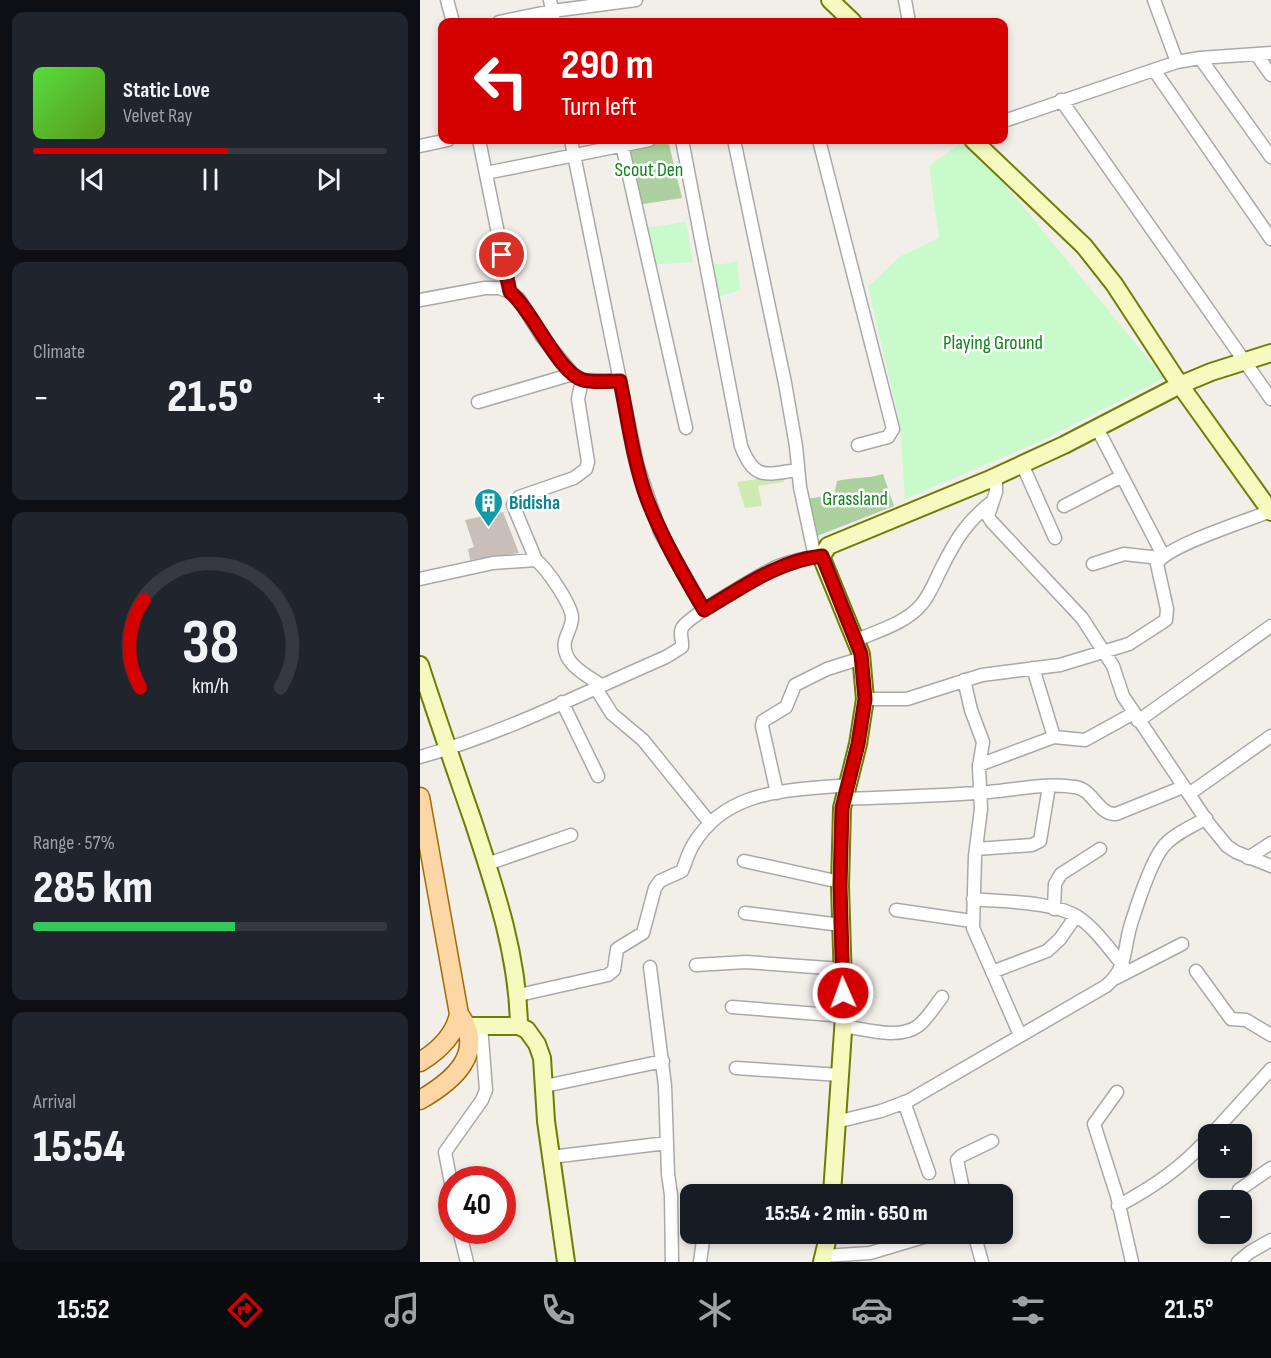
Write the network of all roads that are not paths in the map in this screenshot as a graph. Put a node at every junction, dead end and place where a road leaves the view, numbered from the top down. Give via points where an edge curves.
1 (447, 0) edge
2 (636, 0) edge
3 (830, 0) edge
4 (905, 0) edge
5 (1154, 0) edge
6 (552, 11) edge
7 (452, 18) edge
8 (518, 18) edge
9 (849, 18) edge
10 (908, 18) edge
11 (1271, 53) edge
12 (1256, 54) junction
13 (1200, 58) junction
14 (1177, 62) junction
15 (1154, 70) junction
16 (1271, 75) edge
17 (1061, 100) junction
18 (1008, 120) edge
19 (438, 142) edge
20 (480, 144) edge
21 (572, 144) edge
22 (627, 144) edge
23 (683, 144) edge
24 (735, 144) edge
25 (820, 144) edge
26 (977, 144) edge
27 (622, 145) junction
28 (420, 146) edge
29 (573, 153) junction
30 (1271, 157) edge
31 (486, 173) junction
32 (1271, 239) edge
33 (510, 292) junction
34 (420, 300) edge
35 (1271, 353) edge
36 (1243, 362) junction
37 (577, 377) junction
38 (620, 381) junction
39 (1180, 385) junction
40 (1271, 399) edge
41 (478, 402) dead end
42 (686, 428) dead end
43 (1097, 428) junction
44 (858, 445) dead end
45 (1022, 464) junction
46 (797, 470) junction
47 (996, 476) junction
48 (1122, 476) junction
49 (994, 500) junction
50 (1064, 506) dead end
51 (1271, 512) edge
52 (1055, 538) dead end
53 (818, 556) junction
54 (1161, 556) junction
55 (536, 560) junction
56 (1093, 564) dead end
57 (420, 579) edge
58 (704, 610) junction
59 (1271, 626) edge
60 (857, 640) junction
61 (1104, 652) junction
62 (862, 658) junction
63 (420, 665) edge
64 (1034, 668) junction
65 (964, 680) junction
66 (598, 686) junction
67 (865, 699) junction
68 (562, 702) junction
69 (1136, 717) junction
70 (1271, 736) edge
71 (1054, 737) junction
72 (448, 749) junction
73 (420, 757) edge
74 (979, 765) junction
75 (598, 776) dead end
76 (1048, 786) junction
77 (1186, 790) junction
78 (846, 792) junction
79 (777, 793) junction
80 (979, 793) junction
81 (420, 797) edge
82 (1206, 818) junction
83 (710, 824) junction
84 (571, 835) dead end
85 (1271, 843) edge
86 (976, 849) junction
87 (1100, 849) dead end
88 (1248, 858) junction
89 (744, 861) dead end
90 (487, 864) junction
91 (1271, 866) edge
92 (840, 882) junction
93 (973, 898) junction
94 (1054, 909) junction
95 (896, 910) dead end
96 (745, 913) dead end
97 (1076, 916) junction
98 (972, 921) junction
99 (841, 926) junction
100 (1182, 944) dead end
101 (696, 965) dead end
102 (1123, 965) junction
103 (650, 967) dead end
104 (842, 969) junction
105 (1196, 971) dead end
106 (992, 972) junction
107 (1115, 978) junction
108 (519, 995) junction
109 (942, 997) dead end
110 (732, 1007) dead end
111 (843, 1021) junction
112 (466, 1023) junction
113 (519, 1026) junction
114 (1020, 1035) junction
115 (1271, 1035) edge
116 (663, 1061) junction
117 (420, 1062) edge
118 (736, 1068) dead end
119 (1271, 1069) edge
120 (840, 1075) junction
121 (545, 1086) junction
122 (1117, 1092) dead end
123 (420, 1100) edge
124 (904, 1102) junction
125 (836, 1122) junction
126 (1221, 1124) edge
127 (992, 1141) dead end
128 (667, 1143) junction
129 (1198, 1150) edge
130 (551, 1157) junction
131 (448, 1166) edge
132 (1271, 1168) edge
133 (929, 1173) dead end
134 (833, 1184) edge
135 (961, 1184) edge
136 (1239, 1190) dead end
137 (1118, 1206) junction
138 (1271, 1240) edge
139 (462, 1244) edge
140 (703, 1244) edge
141 (826, 1244) edge
142 (900, 1244) edge
143 (977, 1244) edge
144 (823, 1259) edge
145 (467, 1262) edge
146 (566, 1262) edge
147 (672, 1262) edge
148 (700, 1262) edge
149 (982, 1262) edge
150 (1132, 1262) edge
151 (1238, 1262) edge

1 - 7 street
2 - 6 street
3 - 9 street
4 - 10 street
5 - 14 street
6 - 8 street
11 - 12 street
12 - 13 street
12 - 16 street
13 - 14 street
13 - 30 street
14 - 15 street
15 - 17 street
15 - 32 street
17 - 18 street
17 - 36 street
19 - 28 street
20 - 31 street
21 - 29 street
22 - 27 street
23 - 46 street via 741,446 757,471 767,475
24 - 46 street via 787,392
25 - 44 street via 893,429 888,437
26 - 39 street via 1084,246 1114,284
27 - 29 street
27 - 42 street
29 - 31 street
29 - 38 street
31 - 33 street
33 - 34 street via 484,288
33 - 37 street
35 - 36 street
36 - 39 street
36 - 40 street
37 - 38 street
37 - 41 street
37 - 55 street via 586,469 574,478 519,497 513,505
38 - 58 street via 646,497 660,532
39 - 43 street
39 - 51 street
43 - 45 street
43 - 48 street
45 - 47 street
45 - 52 street
46 - 53 street
47 - 49 street
47 - 53 street via 828,546
48 - 50 street
48 - 54 street
49 - 60 street via 962,531 920,607
49 - 61 street via 988,516 1083,618
51 - 54 street
53 - 58 street via 776,567
53 - 60 street
54 - 56 street via 1124,554
54 - 61 street via 1157,564 1166,620 1129,644
55 - 57 street via 493,563
55 - 66 street via 570,607 572,617 565,650 569,660
58 - 66 street via 681,629 683,641 676,651
59 - 69 street
60 - 62 street
61 - 64 street
61 - 69 street
62 - 67 street
62 - 79 street via 795,685 786,707 763,721
63 - 72 street
64 - 65 street
64 - 71 street
65 - 67 street via 907,699
65 - 74 street via 983,742
66 - 68 street
66 - 83 street via 612,714 643,740
67 - 78 street
68 - 72 street
68 - 75 street
69 - 71 street via 1085,740
69 - 77 street
70 - 77 street
71 - 74 street
72 - 73 street
72 - 90 street
74 - 80 street
76 - 77 street via 1078,787 1110,815
76 - 80 street
76 - 86 street via 1040,841
77 - 82 street
78 - 79 street
78 - 80 street
78 - 92 street
79 - 83 street via 743,800
80 - 86 street
81 - 112 main road
82 - 88 street via 1227,846
82 - 102 street via 1168,842 1157,856 1131,925
83 - 108 street via 694,843 682,871 660,881 655,888 643,933 617,949 614,970 608,975
84 - 90 street
85 - 88 street
86 - 93 street
87 - 94 street via 1057,879
88 - 91 street
89 - 92 street
90 - 108 street
92 - 99 street
93 - 94 street
93 - 98 street
94 - 97 street
95 - 98 street
96 - 99 street
97 - 102 street via 1088,924
97 - 106 street via 1047,951
98 - 106 street
99 - 104 street
100 - 107 street
101 - 104 street via 746,962
102 - 107 street
103 - 116 street
104 - 111 street
105 - 115 street via 1231,1019 1254,1023
106 - 114 street
107 - 114 street
108 - 113 street
109 - 111 street via 912,1029 891,1032
110 - 111 street
111 - 120 street
112 - 113 street
112 - 117 main road
112 - 123 main road via 470,1052 464,1063 440,1088
112 - 131 street via 486,1090 445,1152
113 - 121 street via 537,1044
114 - 124 street
116 - 121 street
116 - 128 street
118 - 120 street
119 - 126 street
120 - 125 street
121 - 130 street
122 - 137 street via 1094,1124
124 - 125 street
124 - 133 street
125 - 134 street
127 - 135 street via 957,1160
128 - 130 street
128 - 147 street
129 - 137 street via 1169,1176
130 - 146 street
132 - 136 street
137 - 150 street
138 - 151 street
139 - 145 street
140 - 148 street
141 - 144 street
142 - 144 street via 870,1253
143 - 149 street

